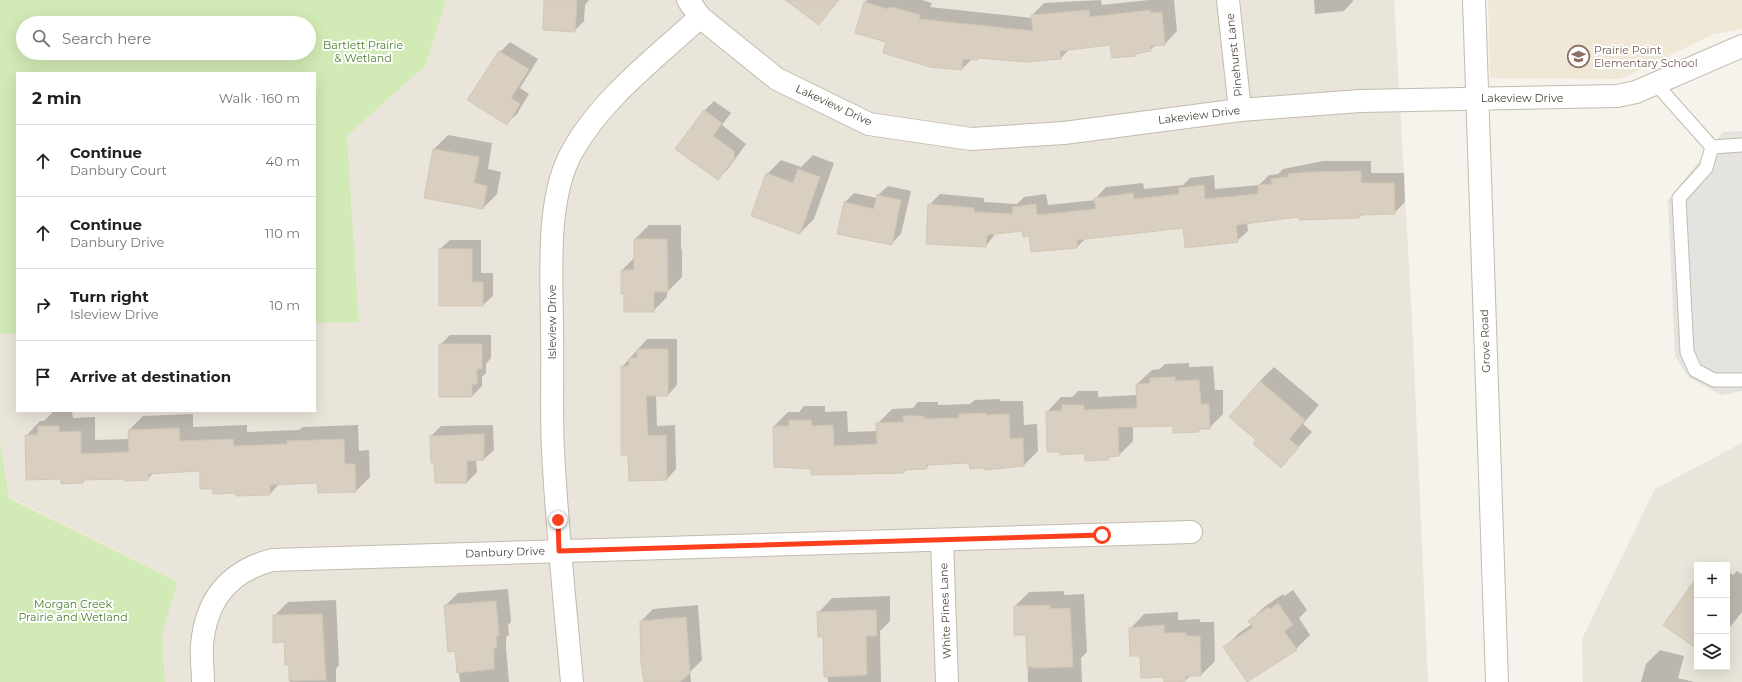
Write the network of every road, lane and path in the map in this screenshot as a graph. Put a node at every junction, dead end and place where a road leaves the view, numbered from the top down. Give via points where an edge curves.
1 (1228, 0) edge
2 (1474, 0) edge
3 (694, 8) edge
4 (1742, 46) edge
5 (1655, 83) junction
6 (1477, 98) junction
7 (1240, 110) junction
8 (1742, 145) edge
9 (1712, 146) junction
10 (1742, 380) edge
11 (1191, 532) dead end
12 (942, 540) junction
13 (559, 551) junction
14 (203, 682) edge
15 (572, 682) edge
16 (947, 682) edge
17 (1497, 682) edge

1 - 7 street, Pinehurst Lane
2 - 6 street, Grove Road
3 - 7 street, Lakeview Drive via 777,79 869,124 971,139 1064,133
3 - 13 street, Isleview Drive via 589,124 572,151 559,186 551,234 553,449
4 - 5 street, Lakeview Drive
5 - 6 street, Lakeview Drive via 1636,92 1617,96
5 - 9 lane
6 - 7 street, Lakeview Drive via 1360,101
6 - 17 street, Grove Road
8 - 9 lane
9 - 10 lane via 1706,168 1679,198 1687,352 1695,370 1714,380
11 - 12 street, Danbury Drive
12 - 13 street, Danbury Drive
12 - 16 street, White Pines Lane
13 - 14 street, Danbury Drive via 272,560 254,565 239,573 223,587 212,602 202,645
13 - 15 street, Isleview Drive

